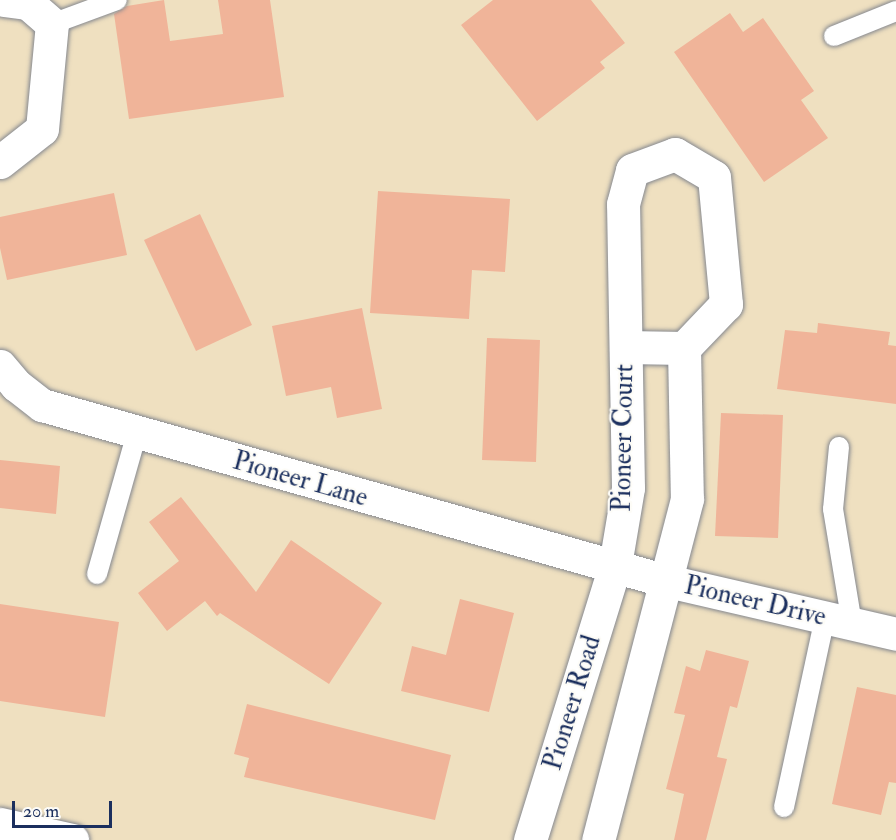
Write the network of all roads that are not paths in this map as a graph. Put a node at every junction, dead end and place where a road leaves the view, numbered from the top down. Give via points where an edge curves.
1 (3, 0) edge
2 (117, 0) edge
3 (896, 11) edge
4 (52, 24) junction
5 (834, 36) dead end
6 (0, 162) edge
7 (626, 347) junction
8 (684, 348) junction
9 (0, 366) edge
10 (137, 433) junction
11 (839, 447) dead end
12 (615, 566) junction
13 (97, 574) dead end
14 (663, 580) junction
15 (839, 621) junction
16 (896, 634) edge
17 (784, 807) dead end
18 (0, 824) edge
19 (72, 840) edge
20 (530, 840) edge
21 (598, 840) edge

1 - 4 street via 28,3
2 - 4 lane
3 - 5 lane
4 - 6 street via 42,129
7 - 8 street, Pioneer Court
7 - 8 street, Pioneer Court via 623,204 632,170 675,154 714,177 726,304
7 - 12 street, Pioneer Court via 628,488
8 - 14 street via 687,499
9 - 10 street, Pioneer Lane via 16,385 42,405
10 - 12 street, Pioneer Lane
10 - 13 lane
11 - 15 lane via 833,509
12 - 14 street, Pioneer Drive
12 - 20 street, Pioneer Road
14 - 15 street, Pioneer Drive
14 - 21 street, Pioneer Road
15 - 16 street, Pioneer Drive
15 - 17 lane
18 - 19 street

